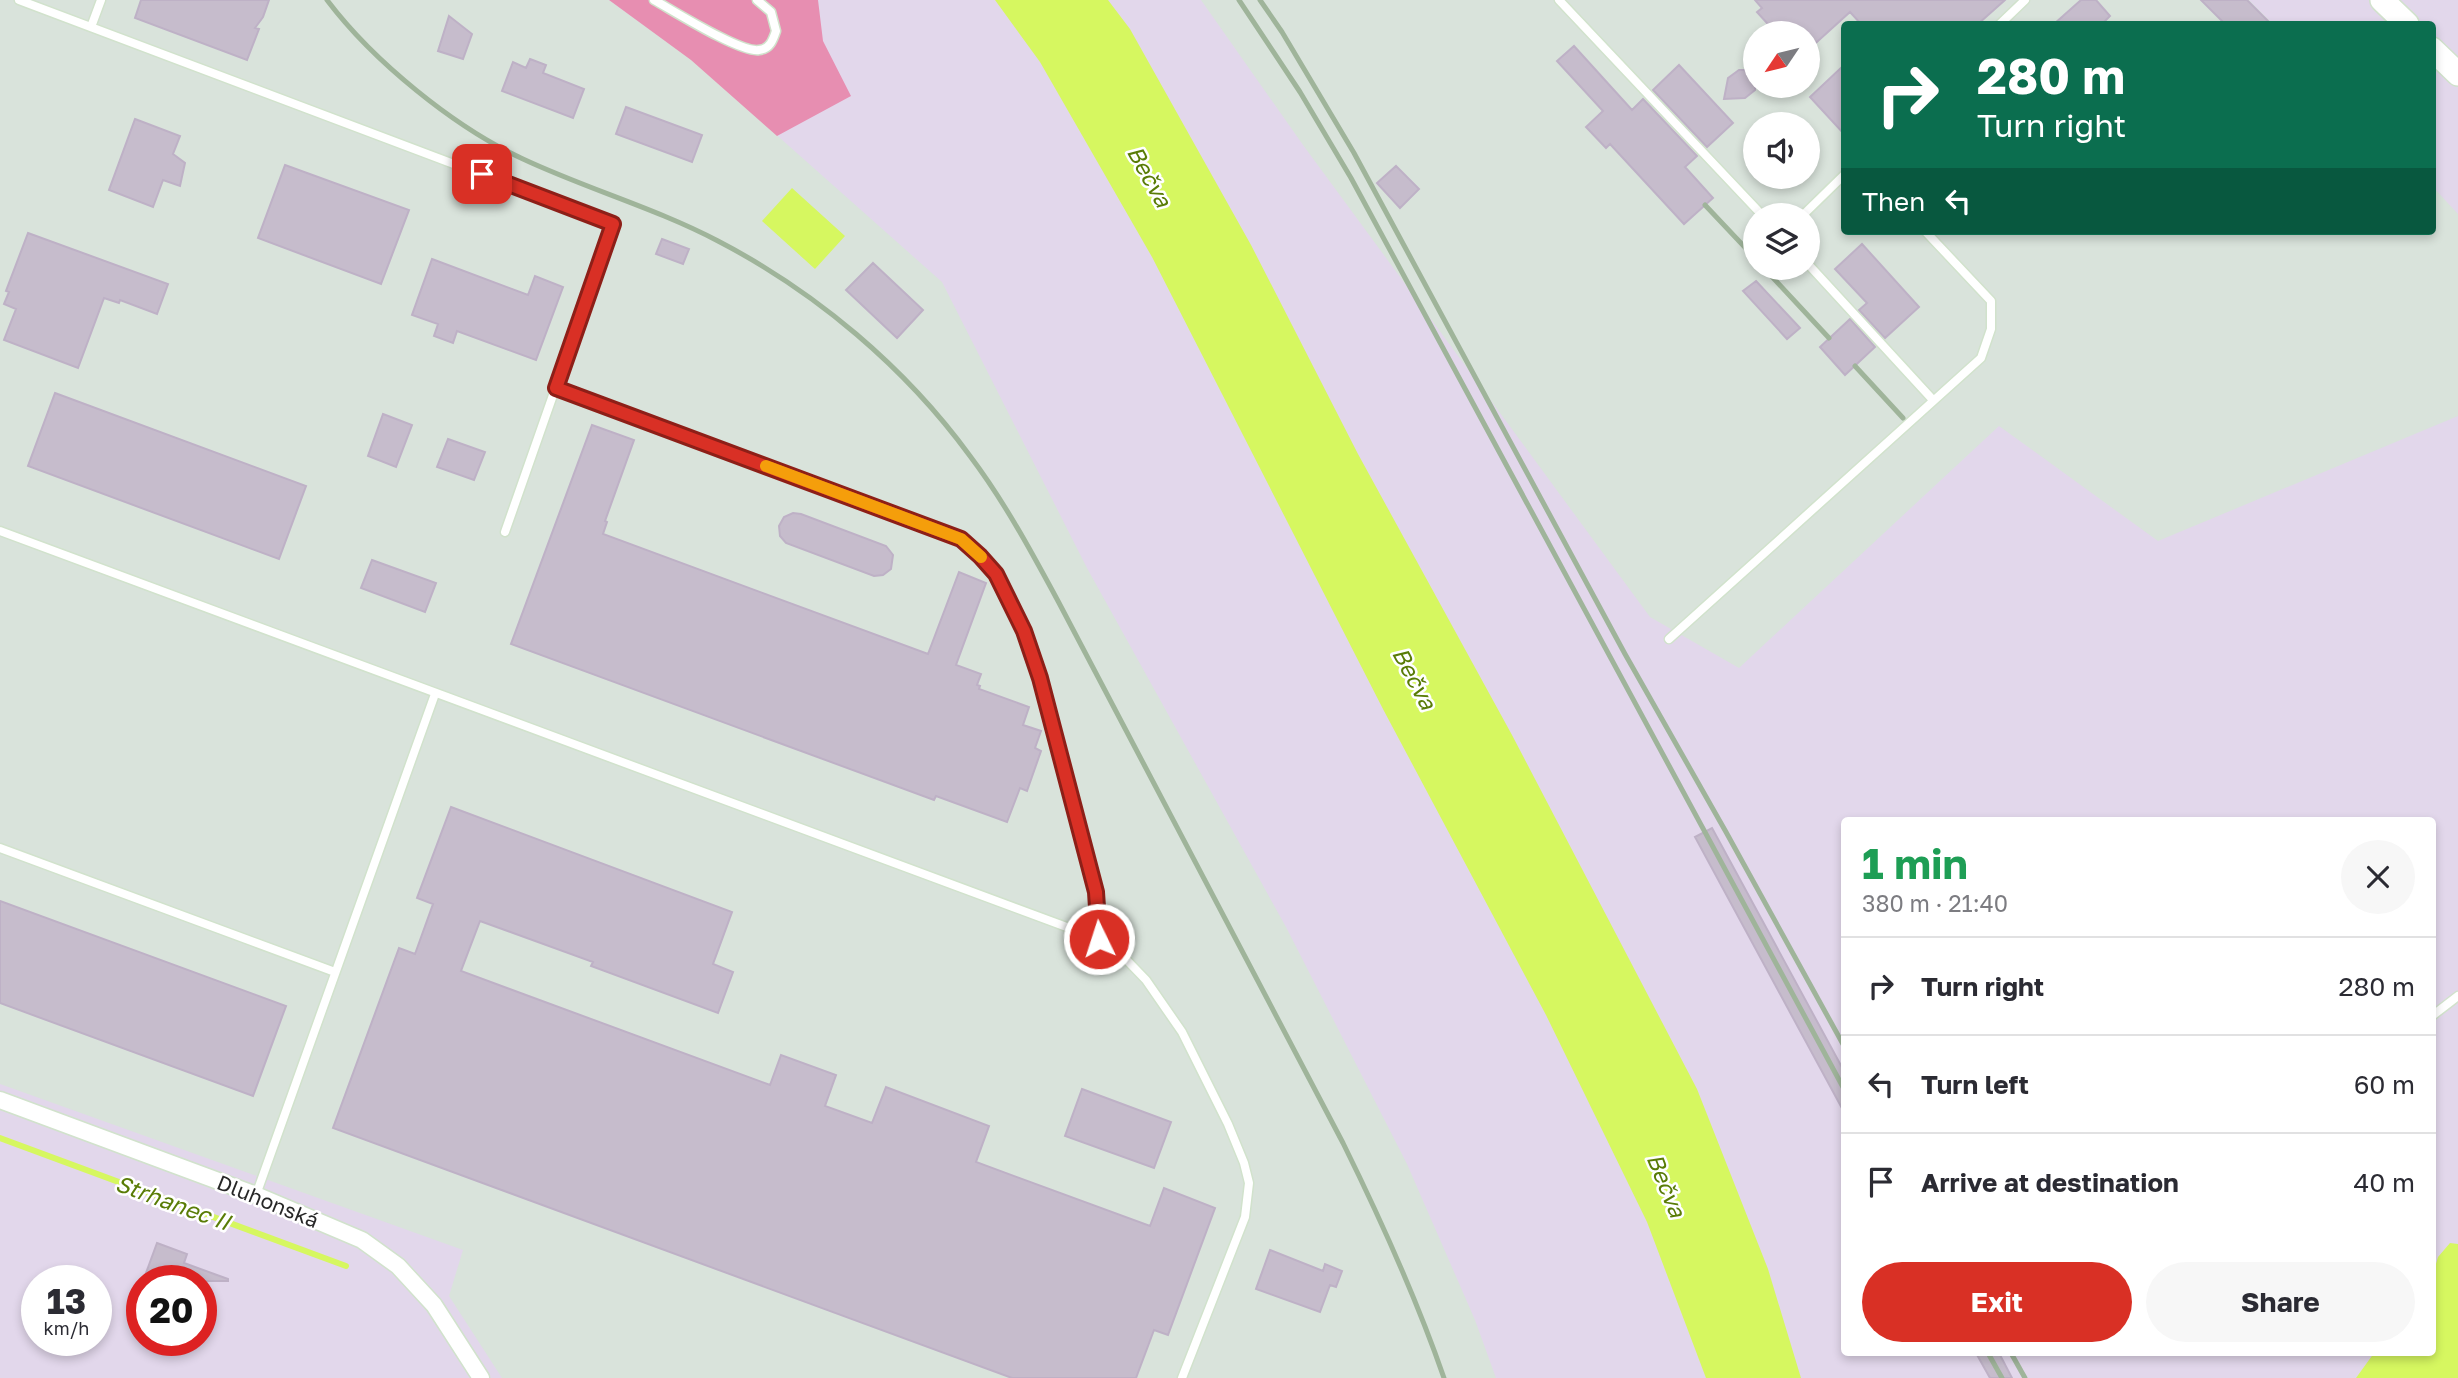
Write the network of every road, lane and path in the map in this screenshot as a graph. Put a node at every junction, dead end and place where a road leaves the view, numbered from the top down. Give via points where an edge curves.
1 (19, 0) edge
2 (101, 0) edge
3 (654, 0) edge
4 (757, 0) edge
5 (1559, 0) edge
6 (2025, 0) edge
7 (2382, 0) edge
8 (2003, 21) edge
9 (2404, 21) edge
10 (91, 27) junction
11 (2436, 53) edge
12 (2458, 74) edge
13 (1841, 178) edge
14 (1751, 203) edge
15 (1815, 203) edge
16 (1929, 235) edge
17 (1820, 277) edge
18 (556, 388) junction
19 (1933, 400) junction
20 (0, 531) edge
21 (505, 532) dead end
22 (1669, 639) dead end
23 (435, 694) junction
24 (0, 848) edge
25 (1099, 939) junction
26 (335, 972) junction
27 (2458, 996) edge
28 (2436, 1013) edge
29 (0, 1100) edge
30 (256, 1195) junction
31 (481, 1378) edge
32 (1182, 1378) edge

1 - 10 lane
2 - 10 lane
3 - 4 lane via 734,44 761,50 769,47 776,31 771,12
5 - 14 lane
6 - 8 lane
7 - 9 main road
10 - 18 lane via 613,224
11 - 12 main road
13 - 15 lane
16 - 19 lane via 1991,302 1991,329 1981,358
17 - 19 lane
18 - 21 lane
18 - 25 lane via 961,539 980,556 1010,598 1040,678 1096,892
19 - 22 lane
20 - 23 lane
23 - 25 lane
23 - 26 lane
24 - 26 lane
25 - 32 lane via 1118,950 1146,980 1182,1032 1228,1124 1249,1183 1245,1217
26 - 30 lane
27 - 28 lane
29 - 30 street, Dluhonská
30 - 31 street, Dluhonská via 341,1229 398,1266 434,1305

